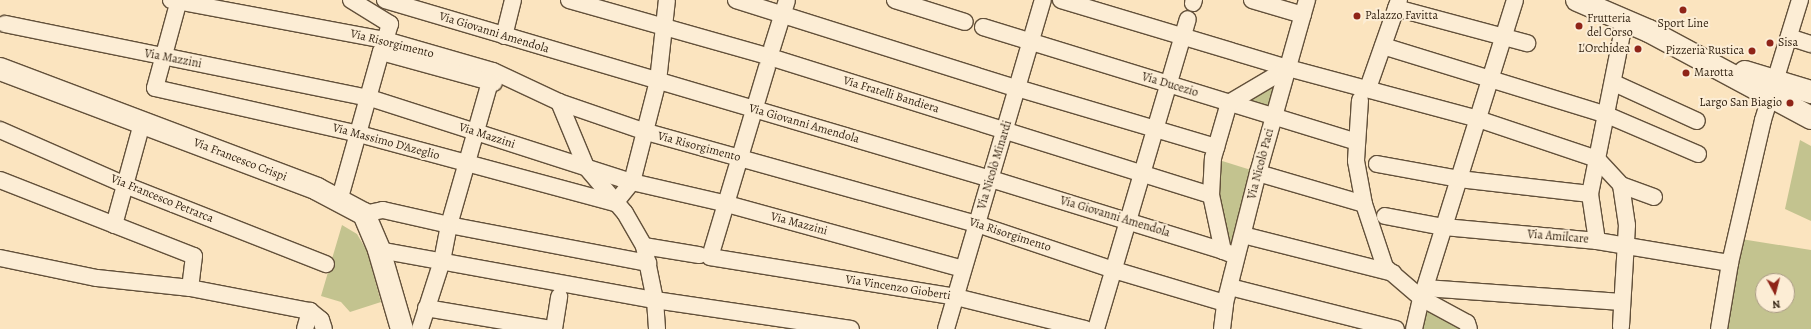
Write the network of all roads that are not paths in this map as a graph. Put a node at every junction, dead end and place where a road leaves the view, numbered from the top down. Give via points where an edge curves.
1 (176, 0) edge
2 (351, 0) edge
3 (513, 0) edge
4 (569, 0) edge
5 (666, 0) edge
6 (736, 0) edge
7 (895, 0) edge
8 (1043, 0) edge
9 (1061, 0) edge
10 (1252, 0) edge
11 (1515, 0) edge
12 (1577, 0) edge
13 (393, 1) edge
14 (1803, 3) edge
15 (1398, 4) edge
16 (784, 7) edge
17 (1305, 7) edge
18 (1625, 19) junction
19 (1188, 20) dead end
20 (965, 22) dead end
21 (5, 24) dead end
22 (664, 27) junction
23 (983, 27) dead end
24 (504, 36) junction
25 (1183, 36) junction
26 (1504, 37) junction
27 (1789, 37) junction
28 (1031, 42) junction
29 (1527, 44) dead end
30 (1811, 44) edge
31 (383, 46) junction
32 (1383, 46) junction
33 (772, 48) dead end
34 (164, 58) junction
35 (767, 67) dead end
36 (1288, 68) junction
37 (0, 69) edge
38 (1490, 80) junction
39 (658, 81) junction
40 (490, 82) junction
41 (1614, 82) junction
42 (1169, 84) junction
43 (1013, 87) junction
44 (1773, 89) junction
45 (1811, 92) edge
46 (1364, 94) junction
47 (370, 98) junction
48 (535, 98) dead end
49 (559, 102) junction
50 (1228, 103) junction
51 (754, 109) junction
52 (1607, 115) junction
53 (1274, 117) junction
54 (1811, 118) edge
55 (1478, 119) junction
56 (1697, 121) dead end
57 (142, 123) junction
58 (1156, 128) junction
59 (0, 130) edge
60 (643, 131) junction
61 (1005, 131) junction
62 (477, 133) junction
63 (359, 134) junction
64 (1357, 142) junction
65 (1216, 147) junction
66 (1698, 154) dead end
67 (739, 158) junction
68 (1597, 160) junction
69 (467, 164) junction
70 (1377, 164) dead end
71 (586, 167) junction
72 (1142, 172) junction
73 (1258, 173) junction
74 (991, 179) junction
75 (1459, 179) junction
76 (0, 180) edge
77 (632, 182) junction
78 (125, 185) junction
79 (1621, 185) junction
80 (1590, 194) junction
81 (1211, 195) junction
82 (1654, 197) dead end
83 (339, 201) junction
84 (615, 203) junction
85 (727, 204) junction
86 (1364, 204) junction
87 (364, 214) junction
88 (1385, 216) dead end
89 (1128, 222) junction
90 (977, 224) junction
91 (114, 225) junction
92 (449, 225) junction
93 (1444, 227) junction
94 (1243, 235) junction
95 (1597, 241) junction
96 (644, 246) junction
97 (1624, 246) junction
98 (379, 250) junction
99 (1230, 254) junction
100 (704, 256) junction
101 (0, 258) edge
102 (442, 261) junction
103 (648, 263) junction
104 (1730, 263) junction
105 (326, 264) dead end
106 (964, 269) junction
107 (1114, 270) junction
108 (1393, 273) junction
109 (1230, 287) junction
110 (190, 288) junction
111 (1423, 293) junction
112 (559, 296) dead end
113 (956, 297) junction
114 (655, 300) junction
115 (1622, 302) junction
116 (1225, 303) junction
117 (426, 308) junction
118 (310, 311) junction
119 (1621, 327) dead end
120 (305, 329) edge
121 (324, 329) edge
122 (402, 329) edge
123 (420, 329) edge
124 (553, 329) edge
125 (657, 329) edge
126 (851, 329) edge
127 (946, 329) edge
128 (1085, 329) edge
129 (1096, 329) edge
130 (1222, 329) edge
131 (1396, 329) edge
132 (1414, 329) edge
133 (1469, 329) edge
134 (1719, 329) edge

1 - 31 street, Via Risorgimento
1 - 34 street
2 - 31 street via 390,24
3 - 24 street
4 - 22 street, Via Fratelli Bandiera
5 - 22 street
6 - 16 street
7 - 20 street
8 - 28 street, Via Nicolò Minardi
9 - 25 street
10 - 17 street
11 - 26 street
12 - 18 street
13 - 24 street, Via Giovanni Amendola
14 - 27 street
15 - 26 street
15 - 32 street
16 - 33 street
16 - 43 street
17 - 36 street, Via Nicolò Paci
18 - 41 street
18 - 44 street via 1702,60
19 - 25 street
21 - 34 street, Via Mazzini
22 - 39 street
22 - 61 street, Via Fratelli Bandiera
23 - 28 street, Via Ducezio
24 - 39 street, Via Giovanni Amendola
25 - 36 street
25 - 42 street
26 - 29 street
26 - 38 street
27 - 30 street
27 - 44 street
28 - 42 street, Via Ducezio
28 - 43 street, Via Nicolò Minardi
31 - 40 street, Via Risorgimento
31 - 47 street
31 - 49 street, Via Risorgimento via 493,71
32 - 38 street
32 - 46 street
34 - 47 street, Via Mazzini
34 - 63 street, Via Massimo D'Azeglio via 155,88
35 - 51 street
36 - 46 street
36 - 50 street
36 - 53 street, Via Nicolò Paci
37 - 57 street, Via Francesco Crispi
38 - 52 street
38 - 55 street
39 - 51 street, Via Giovanni Amendola
39 - 60 street
40 - 48 street, Via Risorgimento
40 - 62 street
41 - 52 street
41 - 56 street
42 - 50 street, Via Ducezio
42 - 58 street
43 - 58 street
43 - 61 street, Via Nicolò Minardi
44 - 45 street
44 - 54 street
44 - 104 street
46 - 55 street
46 - 64 street
47 - 62 street, Via Mazzini
47 - 63 street
49 - 60 street, Via Risorgimento
49 - 71 street
50 - 53 street, Via Ducezio
50 - 65 street
51 - 67 street
51 - 74 street, Via Giovanni Amendola
52 - 66 street
52 - 68 street
53 - 64 street, Via Ducezio
53 - 73 street, Via Nicolò Paci
55 - 68 street
55 - 75 street
57 - 78 street
57 - 83 street, Via Francesco Crispi via 317,189
58 - 65 street
58 - 72 street
59 - 78 street, Via Francesco Petrarca
60 - 67 street, Via Risorgimento
60 - 77 street
61 - 72 street, Via Fratelli Bandiera
61 - 74 street, Via Nicolò Minardi
62 - 69 street
62 - 71 street, Via Mazzini
63 - 69 street, Via Massimo D'Azeglio
63 - 83 street
64 - 86 street via 1356,160
65 - 81 street
67 - 85 street
67 - 90 street, Via Risorgimento
68 - 79 street
68 - 80 street
69 - 84 street, Via Massimo D'Azeglio
69 - 92 street
70 - 75 street
71 - 77 street, Via Mazzini
71 - 84 street
72 - 81 street, Via Fratelli Bandiera
72 - 89 street
73 - 86 street
73 - 94 street, Via Nicolò Paci
74 - 89 street, Via Giovanni Amendola
74 - 90 street, Via Nicolò Minardi
75 - 80 street
75 - 93 street
76 - 91 street
77 - 84 street
77 - 85 street, Via Mazzini
78 - 91 street
78 - 105 street, Via Francesco Petrarca
79 - 82 street
79 - 97 street via 1627,225
80 - 95 street
81 - 99 street
83 - 87 street, Via Francesco Crispi
84 - 96 street via 629,219
85 - 100 street
85 - 106 street, Via Mazzini
86 - 108 street via 1385,267
87 - 92 street via 383,210
87 - 98 street
88 - 93 street, Via Amilcare
89 - 99 street, Via Giovanni Amendola
89 - 107 street
90 - 106 street, Via Nicolò Minardi
90 - 107 street, Via Risorgimento
91 - 110 street via 194,256
92 - 102 street
92 - 103 street
93 - 95 street, Via Amilcare
93 - 111 street
94 - 99 street, Via Nicolò Paci
94 - 108 street
95 - 97 street, Via Amilcare
96 - 100 street, Via Vincenzo Gioberti
96 - 103 street
97 - 104 street, Via Amilcare
97 - 115 street
98 - 102 street
98 - 122 street
99 - 109 street, Via Nicolò Paci
100 - 113 street, Via Vincenzo Gioberti
101 - 110 street via 97,278
102 - 114 street
102 - 117 street
103 - 114 street
104 - 134 street
106 - 113 street, Via Nicolò Minardi
107 - 116 street, Via Risorgimento
107 - 129 street
108 - 111 street
109 - 116 street, Via Nicolò Paci
109 - 131 street
110 - 118 street
111 - 115 street
111 - 132 street
111 - 133 street via 1468,323
112 - 124 street
113 - 127 street, Via Nicolò Minardi
113 - 128 street, Via Vincenzo Gioberti
114 - 125 street
114 - 126 street
115 - 119 street
116 - 130 street, Via Nicolò Paci
117 - 123 street
117 - 124 street
118 - 120 street
118 - 121 street via 322,320

